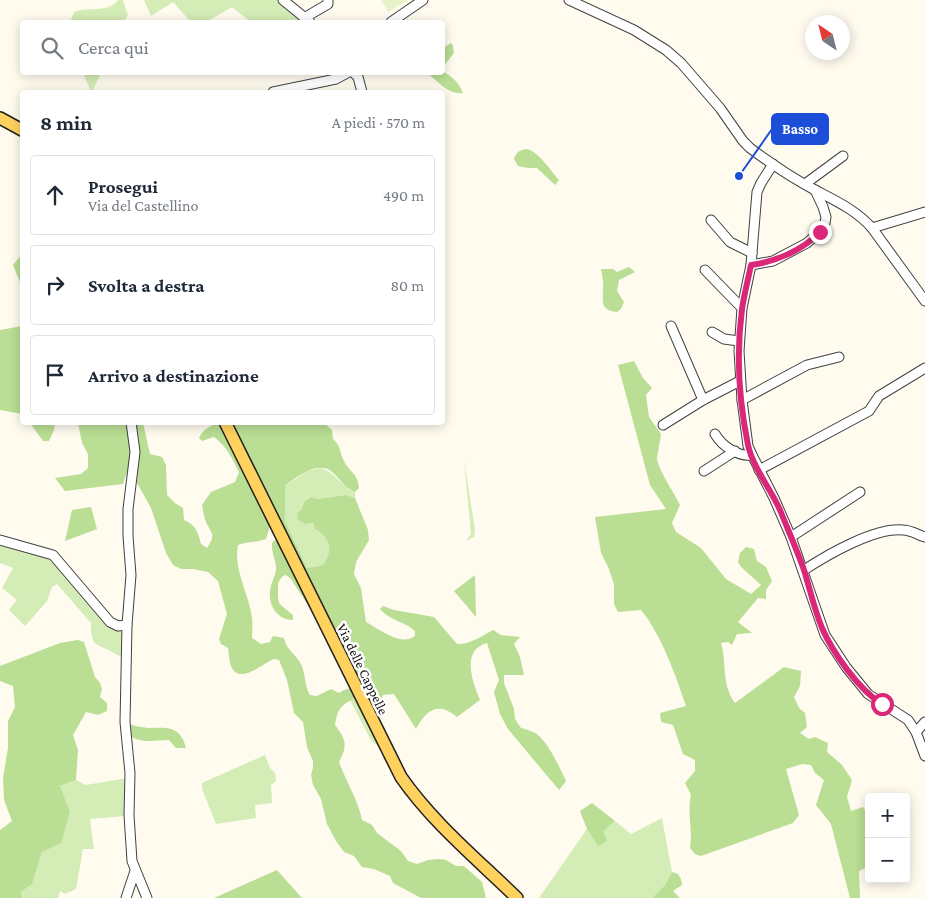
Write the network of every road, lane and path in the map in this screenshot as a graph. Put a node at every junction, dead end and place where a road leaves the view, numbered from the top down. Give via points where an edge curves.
1 (283, 0) edge
2 (328, 0) edge
3 (423, 0) edge
4 (569, 0) edge
5 (307, 20) edge
6 (394, 20) edge
7 (345, 75) edge
8 (356, 75) edge
9 (283, 90) edge
10 (361, 90) edge
11 (0, 118) edge
12 (20, 129) edge
13 (843, 156) dead end
14 (771, 163) junction
15 (805, 184) junction
16 (815, 190) junction
17 (925, 212) edge
18 (711, 220) dead end
19 (872, 228) junction
20 (752, 253) junction
21 (751, 265) junction
22 (705, 270) dead end
23 (925, 301) edge
24 (742, 308) junction
25 (671, 326) dead end
26 (712, 332) dead end
27 (739, 341) junction
28 (839, 357) dead end
29 (925, 368) edge
30 (740, 381) junction
31 (703, 400) junction
32 (742, 400) junction
33 (131, 425) edge
34 (226, 425) edge
35 (663, 425) dead end
36 (716, 434) dead end
37 (735, 451) junction
38 (752, 456) junction
39 (759, 470) junction
40 (704, 471) dead end
41 (860, 492) dead end
42 (791, 537) junction
43 (925, 538) edge
44 (0, 540) edge
45 (804, 570) junction
46 (127, 625) junction
47 (925, 722) edge
48 (916, 732) junction
49 (925, 756) edge
50 (135, 871) junction
51 (126, 898) edge
52 (147, 898) edge
53 (517, 898) edge

1 - 5 street
2 - 5 street via 328,4
3 - 6 street
4 - 14 street via 634,30 666,50 720,108 743,142
7 - 9 street
8 - 10 street
11 - 12 main road
13 - 15 street
14 - 15 street
14 - 20 street via 757,192
15 - 16 street
16 - 19 street via 852,209
16 - 21 street via 826,217 820,232 807,243 773,261
17 - 19 street
18 - 20 street via 730,242
19 - 23 street
20 - 21 street
21 - 24 street
22 - 24 street
24 - 27 street
25 - 31 street
26 - 27 street via 724,339
27 - 30 street
28 - 32 street via 807,365
29 - 39 street via 879,396 869,411
30 - 31 street
30 - 32 street
31 - 35 street
32 - 38 street
33 - 46 street via 135,452 128,509 131,575
34 - 53 main road, Via delle Cappelle via 401,777 429,813
36 - 37 street via 720,444
37 - 38 street
37 - 40 street
38 - 39 street
39 - 42 street
41 - 42 street
42 - 45 street
43 - 45 street via 906,530 883,532 841,548
44 - 46 street via 53,554 110,622 118,626
45 - 48 street via 822,627 846,667 868,694 908,720
46 - 50 street via 125,722
47 - 48 street
48 - 49 street
50 - 51 street
50 - 52 street

